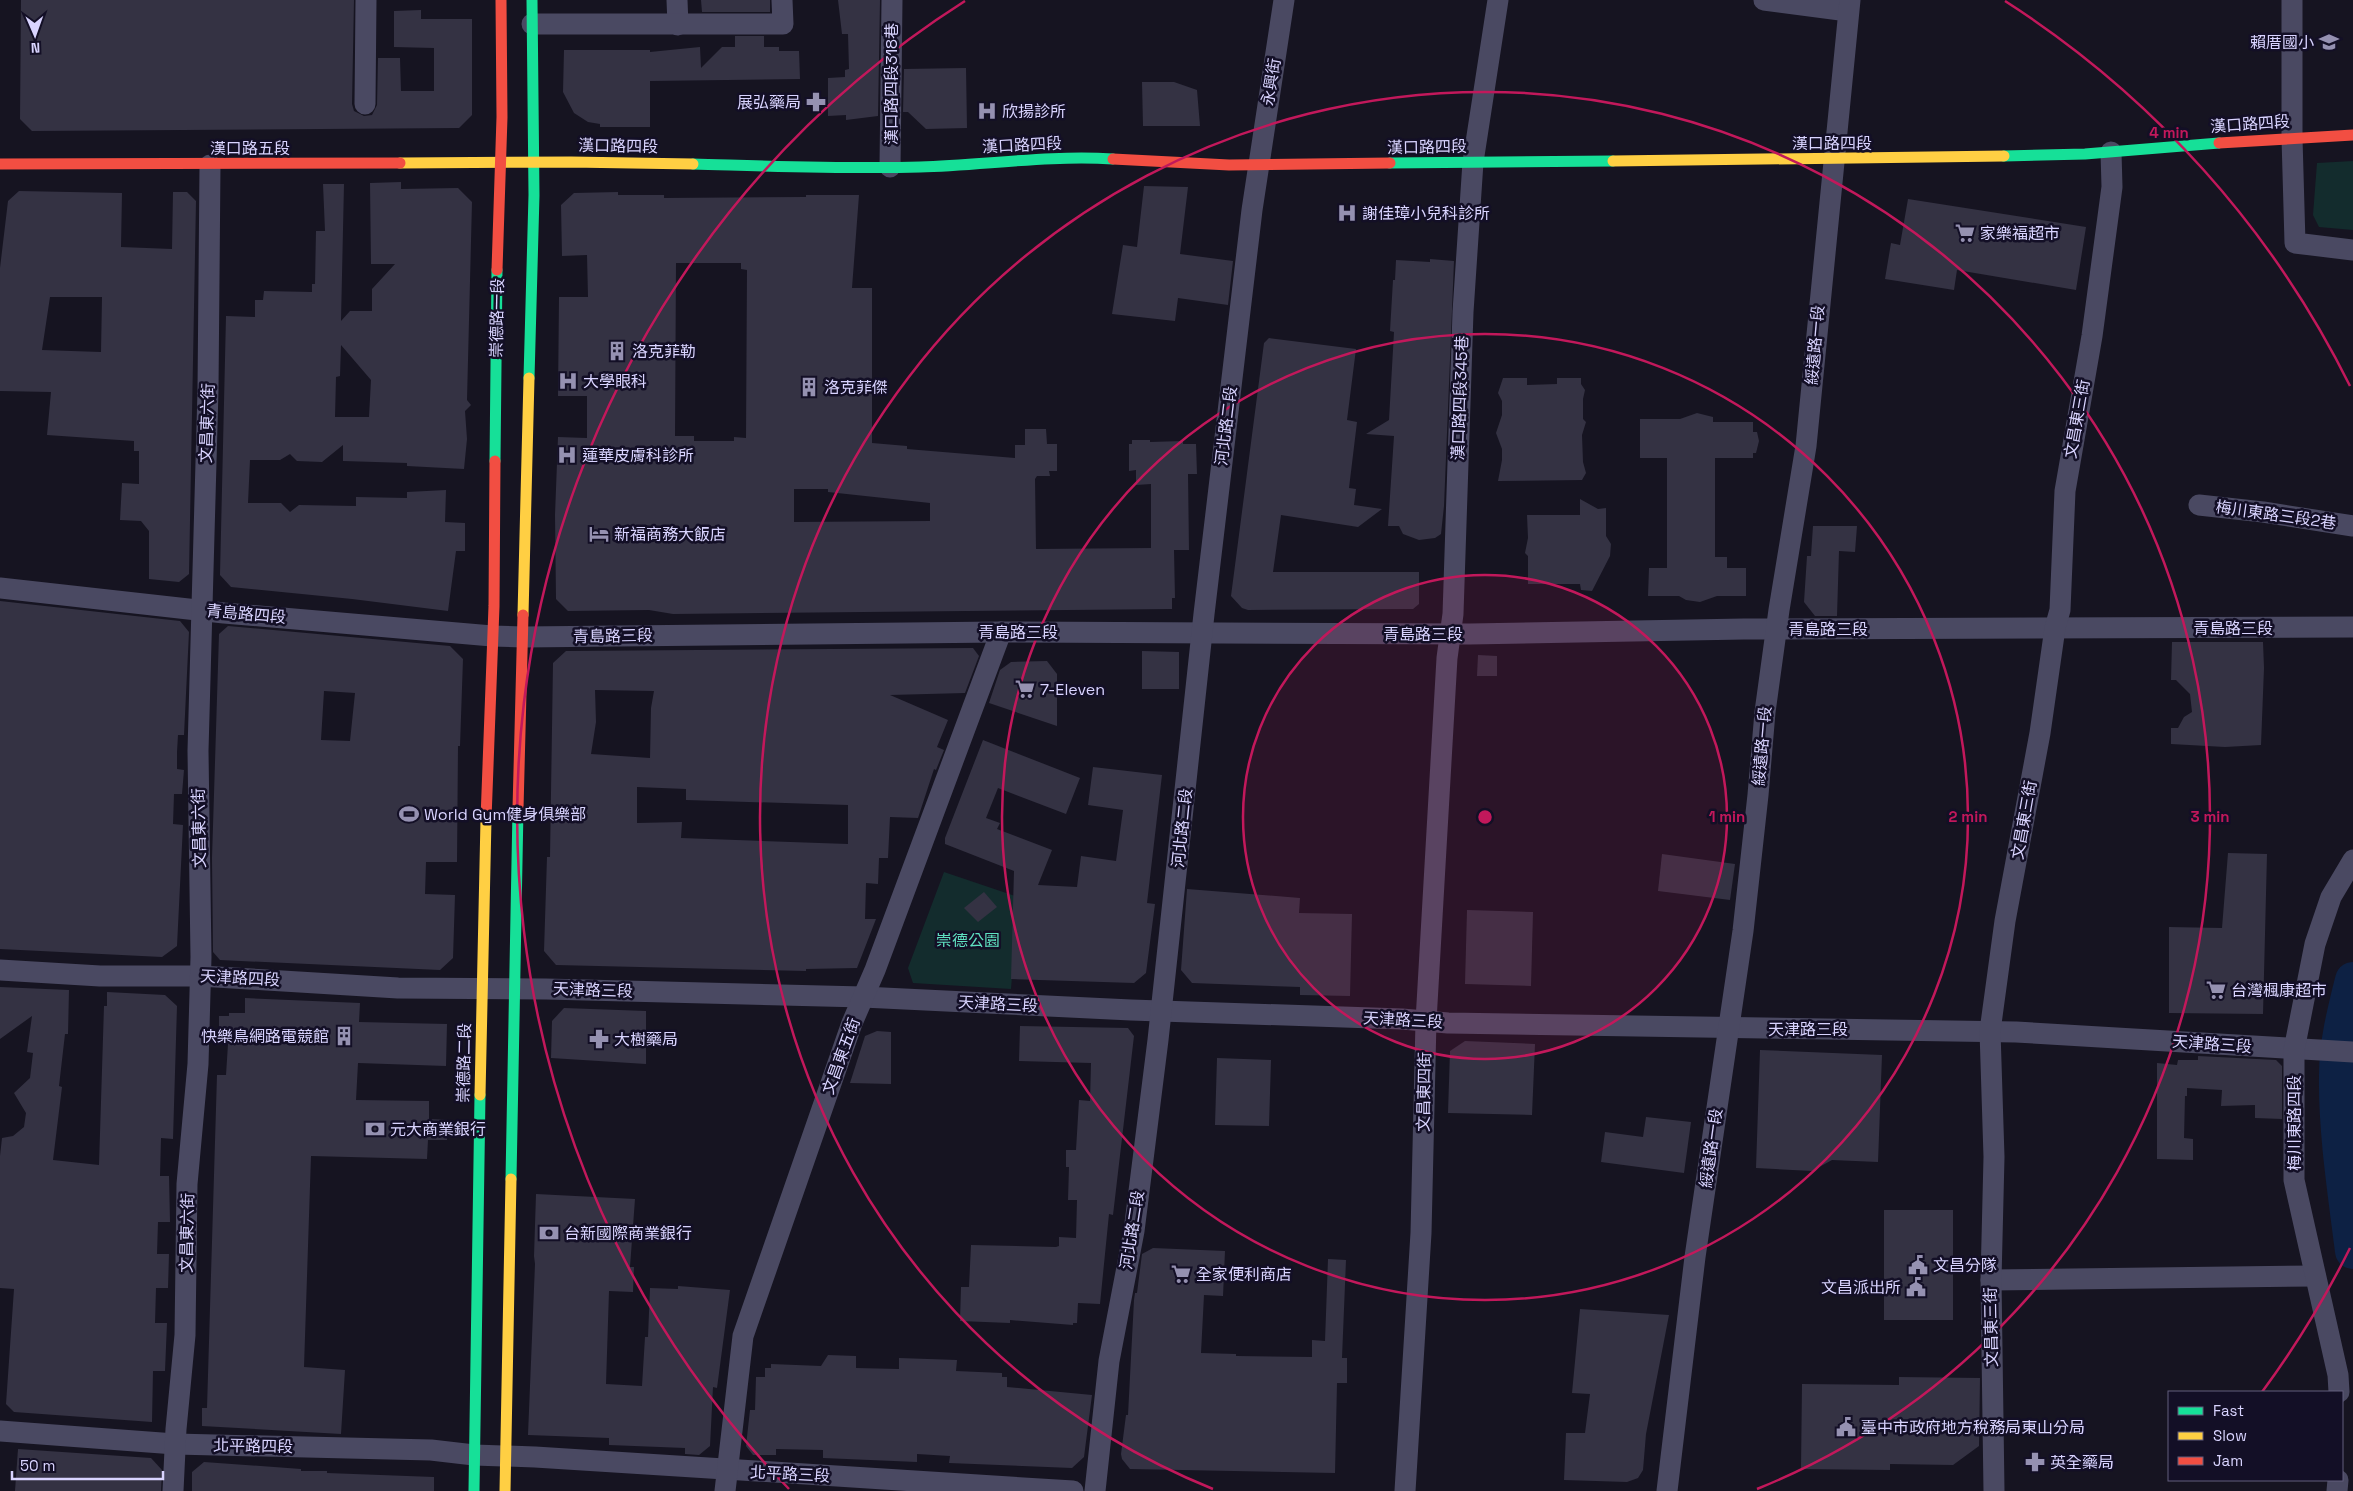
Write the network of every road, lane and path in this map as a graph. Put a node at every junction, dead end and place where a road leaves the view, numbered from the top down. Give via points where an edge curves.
1 (366, 0) edge
2 (502, 0) edge
3 (532, 0) edge
4 (677, 0) edge
5 (782, 0) edge
6 (892, 0) edge
7 (1284, 0) edge
8 (1498, 0) edge
9 (1764, 0) edge
10 (2292, 0) edge
11 (1849, 6) edge
12 (532, 24) junction
13 (678, 25) junction
14 (365, 104) dead end
15 (2353, 134) edge
16 (2292, 138) junction
17 (2111, 152) junction
18 (1833, 158) junction
19 (501, 162) junction
20 (532, 162) junction
21 (1473, 162) junction
22 (0, 164) edge
23 (1259, 164) junction
24 (210, 165) junction
25 (890, 167) junction
26 (2353, 250) edge
27 (2199, 505) dead end
28 (2353, 526) edge
29 (0, 588) edge
30 (201, 610) junction
31 (2353, 627) edge
32 (2055, 628) junction
33 (1776, 629) junction
34 (1001, 632) junction
35 (1203, 633) junction
36 (1450, 634) junction
37 (492, 636) junction
38 (523, 637) junction
39 (2353, 860) edge
40 (0, 970) edge
41 (200, 976) junction
42 (481, 989) junction
43 (515, 990) junction
44 (863, 997) junction
45 (1162, 1011) junction
46 (1426, 1021) junction
47 (1729, 1028) junction
48 (1990, 1031) junction
49 (2294, 1050) junction
50 (2353, 1052) edge
51 (2315, 1276) junction
52 (1991, 1280) junction
53 (2339, 1391) edge
54 (0, 1431) edge
55 (175, 1444) junction
56 (474, 1455) junction
57 (507, 1456) junction
58 (726, 1481) edge
59 (173, 1491) edge
60 (474, 1491) edge
61 (505, 1491) edge
62 (1073, 1491) edge
63 (1095, 1491) edge
64 (1404, 1491) edge
65 (1667, 1491) edge
66 (1994, 1491) edge

1 - 14 street
2 - 19 main road, 崇德路一段
3 - 12 main road, 崇德路一段
4 - 13 street
5 - 13 street via 783,24
6 - 25 street, 漢口路四段318巷
7 - 23 street, 永興街
8 - 21 street, 漢口路四段345巷
9 - 11 street
10 - 16 street
11 - 18 street, 綏遠路一段
12 - 13 street
12 - 20 main road, 崇德路一段
15 - 16 main road, 漢口路四段
16 - 17 main road, 漢口路四段
16 - 26 street via 2295,242
17 - 18 main road, 漢口路四段
17 - 32 street, 文昌東三街 via 2112,187 2092,336 2064,491 2060,610
18 - 21 main road, 漢口路四段
18 - 33 street, 綏遠路一段 via 1806,446
19 - 20 main road, 漢口路四段
19 - 24 main road, 漢口路五段
19 - 37 main road, 崇德路一段
20 - 25 main road, 漢口路四段
20 - 38 main road, 崇德路一段 via 534,195
21 - 23 main road, 漢口路四段
21 - 36 street, 漢口路四段345巷 via 1463,312
22 - 24 main road, 漢口路五段
23 - 25 main road, 漢口路四段 via 1085,157
23 - 35 street, 河北路二段
24 - 30 street, 文昌東六街 via 208,390
27 - 28 street, 梅川東路三段2巷
29 - 30 street, 青島路四段
30 - 37 street, 青島路四段
30 - 41 street, 文昌東六街 via 198,751
31 - 32 street, 青島路三段
32 - 33 street, 青島路三段
32 - 48 street, 文昌東三街 via 2040,733 2005,921
33 - 36 street, 青島路三段
33 - 47 street, 綏遠路一段 via 1743,931
34 - 35 street, 青島路三段
34 - 38 street, 青島路三段
34 - 44 street, 文昌東五街
35 - 36 street, 青島路三段
35 - 45 street, 河北路二段
36 - 46 street, 文昌東四街
37 - 38 street, 青島路三段
37 - 42 main road, 崇德路二段
38 - 43 main road
39 - 49 street, 梅川東路四段 via 2331,897 2315,944
40 - 41 street, 天津路四段 via 100,976
41 - 42 street, 天津路四段 via 398,988
41 - 55 street, 文昌東六街 via 198,1064 187,1184 185,1335
42 - 43 street, 天津路三段
42 - 56 main road, 崇德路二段
43 - 44 street, 天津路三段
43 - 57 main road
44 - 45 street, 天津路三段
44 - 58 street, 文昌東五街 via 782,1218 743,1336
45 - 46 street, 天津路三段
45 - 63 street, 河北路二段 via 1134,1231 1109,1361
46 - 47 street, 天津路三段
46 - 64 street, 文昌東四街 via 1421,1233
47 - 48 street, 天津路三段
47 - 65 street, 綏遠路一段 via 1695,1257
48 - 49 street, 天津路三段
48 - 52 street, 文昌東三街 via 1994,1157
49 - 50 street, 天津路三段
49 - 51 street, 梅川東路四段 via 2294,1180
51 - 52 street
51 - 53 street, 梅川東路四段
52 - 66 street, 文昌東三街
54 - 55 street, 北平路四段
55 - 56 street, 北平路四段 via 431,1450
55 - 59 street, 文昌東六街
56 - 57 street, 北平路四段
56 - 60 main road, 崇德路二段
57 - 58 street, 北平路三段
57 - 61 main road
58 - 62 street, 北平路三段

